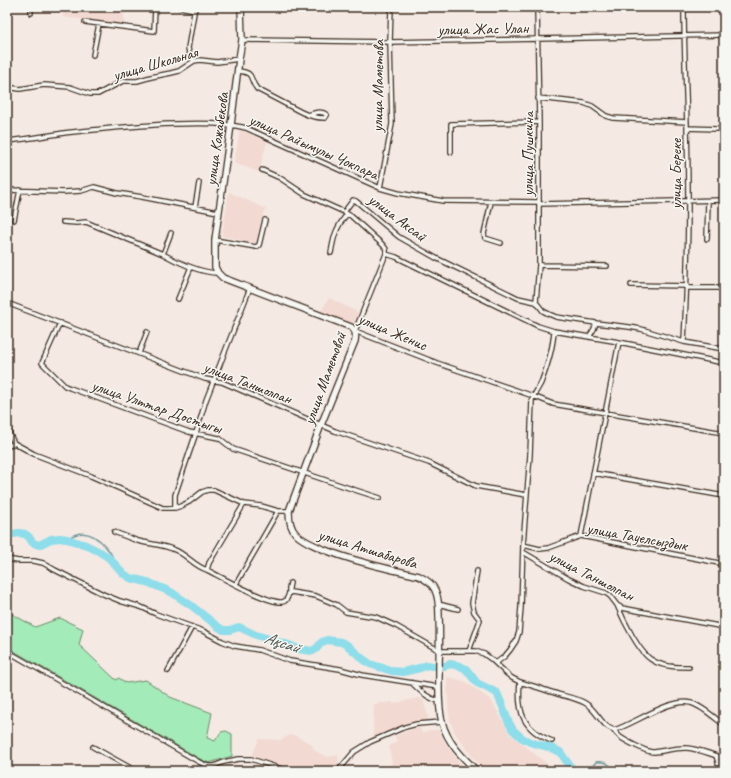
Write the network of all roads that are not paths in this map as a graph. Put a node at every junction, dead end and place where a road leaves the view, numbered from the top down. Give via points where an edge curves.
1 (31, 7) edge
2 (155, 7) edge
3 (180, 7) edge
4 (242, 7) edge
5 (391, 7) edge
6 (537, 7) edge
7 (684, 7) edge
8 (195, 9) edge
9 (31, 13) dead end
10 (85, 22) dead end
11 (99, 24) junction
12 (724, 35) edge
13 (684, 36) junction
14 (537, 39) junction
15 (242, 40) junction
16 (390, 42) junction
17 (93, 55) dead end
18 (240, 59) junction
19 (194, 61) junction
20 (238, 71) junction
21 (7, 87) edge
22 (538, 98) junction
23 (308, 115) dead end
24 (539, 122) junction
25 (687, 122) junction
26 (232, 125) junction
27 (687, 128) junction
28 (717, 129) dead end
29 (7, 141) edge
30 (451, 152) dead end
31 (262, 170) dead end
32 (199, 183) dead end
33 (380, 188) junction
34 (7, 190) edge
35 (20, 190) junction
36 (724, 200) edge
37 (688, 201) junction
38 (708, 201) junction
39 (491, 202) junction
40 (539, 203) junction
41 (195, 207) junction
42 (218, 212) junction
43 (346, 213) junction
44 (14, 220) dead end
45 (265, 220) dead end
46 (64, 222) dead end
47 (171, 233) dead end
48 (707, 239) dead end
49 (215, 240) junction
50 (501, 242) dead end
51 (331, 253) dead end
52 (163, 254) junction
53 (386, 254) junction
54 (539, 265) junction
55 (191, 266) junction
56 (607, 266) dead end
57 (218, 273) junction
58 (631, 285) dead end
59 (687, 287) junction
60 (250, 288) junction
61 (724, 288) edge
62 (178, 298) dead end
63 (536, 302) junction
64 (7, 303) edge
65 (60, 323) junction
66 (596, 323) junction
67 (355, 331) junction
68 (554, 331) junction
69 (147, 332) dead end
70 (589, 337) junction
71 (619, 342) junction
72 (684, 342) junction
73 (724, 348) edge
74 (139, 353) junction
75 (724, 363) edge
76 (214, 380) junction
77 (533, 396) junction
78 (605, 412) junction
79 (7, 421) edge
80 (321, 425) junction
81 (196, 433) junction
82 (724, 433) edge
83 (14, 443) junction
84 (7, 446) edge
85 (303, 473) junction
86 (593, 473) junction
87 (526, 495) junction
88 (724, 496) edge
89 (380, 498) dead end
90 (244, 504) junction
91 (175, 508) junction
92 (278, 511) junction
93 (289, 511) junction
94 (114, 532) dead end
95 (581, 536) junction
96 (523, 545) junction
97 (523, 552) junction
98 (7, 559) edge
99 (724, 564) edge
100 (207, 570) junction
101 (477, 571) dead end
102 (290, 583) dead end
103 (236, 584) junction
104 (289, 593) junction
105 (438, 604) junction
106 (617, 605) junction
107 (458, 609) dead end
108 (192, 627) junction
109 (724, 627) edge
110 (7, 651) edge
111 (440, 651) junction
112 (469, 651) junction
113 (496, 663) junction
114 (689, 667) dead end
115 (168, 671) dead end
116 (520, 682) junction
117 (411, 683) junction
118 (438, 687) junction
119 (439, 701) junction
120 (442, 722) junction
121 (724, 725) edge
122 (614, 730) junction
123 (552, 741) dead end
124 (93, 747) dead end
125 (716, 756) junction
126 (724, 758) edge
127 (214, 766) junction
128 (136, 771) edge
129 (217, 771) edge
130 (288, 771) edge
131 (338, 771) edge
132 (477, 771) edge
133 (719, 771) edge

1 - 9 street
2 - 11 street via 154,31
3 - 8 street
4 - 15 main road, улица Кожабекова
5 - 16 street, улица Маметова
6 - 14 street, улица Пушкина
7 - 13 street, улица Береке
8 - 19 street via 188,48
10 - 11 street
11 - 17 street
12 - 13 street, улица Жас Улан
13 - 14 street, улица Жас Улан
13 - 25 street, улица Береке
14 - 16 street, улица Жас Улан
14 - 22 street, улица Пушкина
15 - 16 street, улица Жас Улан
15 - 18 main road, улица Кожабекова
16 - 33 street, улица Маметова via 392,124
18 - 19 street, улица Школьная via 223,62
18 - 20 main road, улица Кожабекова
19 - 21 street, улица Школьная via 179,71 137,81 122,81 98,94 64,86 44,85 20,89
20 - 23 street via 250,74 257,89
20 - 26 main road, улица Кожабекова
22 - 24 street, улица Пушкина
22 - 25 street via 584,103 613,118
24 - 30 street via 451,124
24 - 40 street, улица Пушкина
25 - 27 street, улица Береке
26 - 29 street, улица Райымулы Чокпара via 188,123 136,126
26 - 33 street, улица Райымулы Чокпара via 246,128
26 - 42 main road, улица Кожабекова
27 - 28 street
27 - 37 street, улица Береке
31 - 43 street via 304,194
32 - 41 street
33 - 39 street, улица Райымулы Чокпара via 437,200
34 - 35 street
35 - 41 street via 64,192 94,187
35 - 44 street
36 - 38 street, улица Райымулы Чокпара
37 - 38 street, улица Райымулы Чокпара
37 - 40 street, улица Райымулы Чокпара
37 - 59 street, улица Береке
38 - 48 street
39 - 40 street, улица Райымулы Чокпара
39 - 50 street via 484,234 485,238
40 - 54 street, улица Пушкина
41 - 42 street
42 - 49 main road, улица Кожабекова
43 - 51 street via 337,229
43 - 53 street, улица Аксай via 383,245
43 - 63 street, улица Аксай via 353,200 356,201 399,237 436,258 518,298
45 - 49 street via 259,245 256,247
46 - 52 street, улица Женис via 86,222
47 - 52 street
49 - 57 main road, улица Кожабекова via 215,267
52 - 55 street, улица Женис
53 - 67 street, улица Маметовой
53 - 68 street, улица Аксай via 538,326
54 - 56 street
54 - 63 street, улица Пушкина
55 - 57 street, улица Женис via 210,273
55 - 62 street
57 - 60 main road, улица Женис via 223,278
58 - 59 street
59 - 61 street
59 - 72 street, улица Береке
60 - 67 main road, улица Женис via 351,326
60 - 76 street
63 - 66 street, улица Аксай via 543,311 556,317
64 - 65 street, улица Таншолпан
65 - 74 street, улица Таншолпан
65 - 81 street, улица Улттар Достыгы via 42,363 65,386
66 - 70 street
66 - 72 street, улица Аксай via 641,329
67 - 77 street, улица Женис via 437,364
67 - 80 main road, улица Маметовой via 355,341
68 - 70 street, улица Аксай
68 - 77 street via 550,356 540,385
69 - 74 street
70 - 71 street, улица Аксай
71 - 75 street, улица Аксай
71 - 78 street
72 - 73 street, улица Аксай
74 - 76 street, улица Таншолпан via 205,379
76 - 80 street, улица Таншолпан
76 - 81 street
77 - 78 street, улица Женис via 553,404
77 - 87 street
78 - 82 street, улица Женис
78 - 86 street
79 - 83 street
80 - 85 main road, улица Маметовой
80 - 87 street, улица Таншолпан via 429,463 476,486
81 - 85 street, улица Улттар Достыгы via 219,438 233,449
81 - 91 street via 176,494
83 - 84 street
83 - 91 street via 34,454 163,508
85 - 89 street, улица Улттар Достыгы
85 - 93 main road, улица Маметовой
86 - 88 street
86 - 95 street
87 - 96 street
90 - 91 street via 214,490 208,490
90 - 92 street
90 - 100 street
92 - 93 street
92 - 103 street
93 - 105 main road, улица Атшабарова via 291,526 300,539 358,561 419,576 431,584
94 - 100 street via 167,547
95 - 96 street, улица Тауелсыздык via 548,548
95 - 99 street, улица Тауелсыздык
96 - 97 street
97 - 106 street, улица Таншолпан via 569,579 606,593
97 - 113 street via 519,632 510,650
98 - 108 street via 43,563 103,594
100 - 103 street
101 - 112 street via 472,603 474,612 480,620
102 - 104 street
103 - 104 street via 276,602 286,600
104 - 111 street via 316,596 346,612 376,618 396,626
105 - 107 street
105 - 111 main road, улица Атшабарова
106 - 109 street, улица Таншолпан
106 - 114 street via 624,622 648,657 666,666
108 - 115 street
108 - 117 street via 235,646 259,650 290,660
110 - 127 street via 199,762
111 - 112 street
111 - 118 main road, улица Атшабарова
112 - 113 street via 484,654
113 - 116 street
116 - 122 street via 585,704 593,709 605,725
116 - 123 street via 518,697 524,720 542,737
117 - 118 street
117 - 119 street via 425,695
118 - 119 main road, улица Атшабарова
119 - 120 main road, улица Атшабарова
120 - 131 street via 405,727 370,742 354,752
120 - 132 main road, улица Атшабарова via 452,745
121 - 122 street via 697,705 683,702 660,709
122 - 125 street via 620,737 647,752 686,748
124 - 128 street
125 - 126 street
125 - 133 street
127 - 129 street
127 - 130 street via 238,759 251,760

